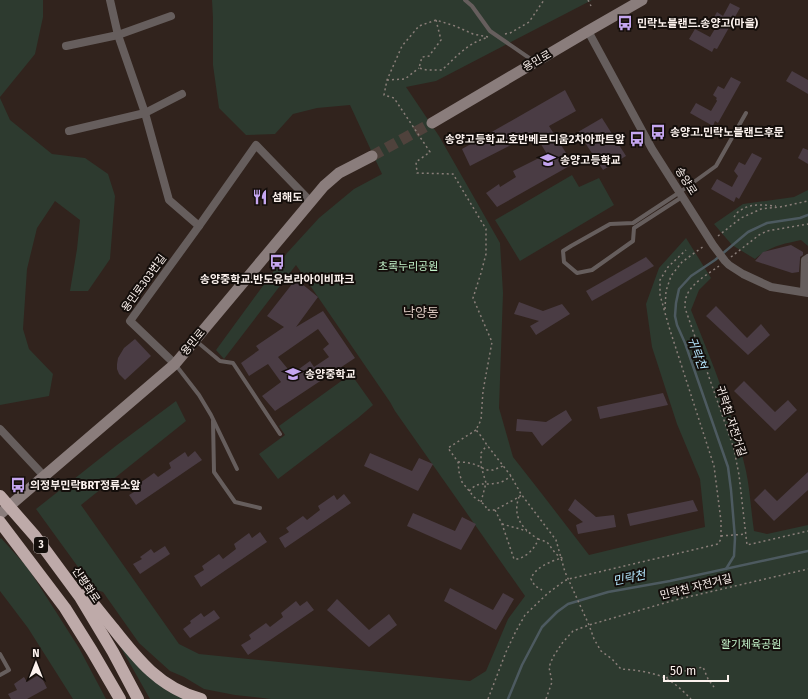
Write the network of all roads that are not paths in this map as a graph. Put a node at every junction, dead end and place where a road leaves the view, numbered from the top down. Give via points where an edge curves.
1 (110, 0) edge
2 (466, 0) edge
3 (642, 0) edge
4 (171, 16) dead end
5 (588, 31) junction
6 (118, 35) junction
7 (66, 46) dead end
8 (535, 62) junction
9 (182, 94) dead end
10 (746, 112) dead end
11 (145, 113) junction
12 (432, 123) tunnel mouth
13 (69, 131) dead end
14 (372, 156) tunnel mouth
15 (681, 194) junction
16 (311, 202) junction
17 (199, 226) junction
18 (808, 258) edge
19 (806, 293) edge
20 (195, 340) junction
21 (175, 364) junction
22 (213, 419) junction
23 (0, 429) edge
24 (280, 434) dead end
25 (237, 469) dead end
26 (44, 476) junction
27 (0, 496) edge
28 (260, 508) dead end
29 (0, 514) edge
30 (0, 522) edge
31 (82, 595) junction
32 (0, 654) edge
33 (0, 675) edge
34 (120, 699) edge
35 (138, 699) edge
36 (201, 699) edge

1 - 6 street
2 - 8 lane via 490,31
3 - 5 street, 용민로
4 - 6 street
5 - 8 street, 용민로
5 - 15 street, 송양로 via 652,149
6 - 7 street
6 - 11 street
8 - 12 street, 용민로
9 - 11 street
10 - 15 lane via 716,166
11 - 13 street
11 - 17 street via 169,200
14 - 16 street, 용민로 via 339,174 324,186
15 - 15 lane via 632,223 610,224 571,246 563,251 564,262 577,273 592,270 633,241 634,228
15 - 19 street, 송양로 via 728,265 771,286
16 - 17 street, 용민로303번길 via 256,145
16 - 20 street, 용민로
17 - 21 street, 용민로303번길 via 130,321
18 - 19 street via 805,260
20 - 21 street, 용민로
20 - 24 lane via 220,361 233,364
21 - 22 lane via 199,395
21 - 26 street, 용민로
22 - 25 lane
22 - 28 lane via 214,472 236,502
23 - 26 street
26 - 29 street, 용민로
27 - 31 highway, 신평화로 / 3
30 - 34 highway, 3 via 66,608
31 - 35 highway, 신평화로 / 3
31 - 36 highway via 152,674 178,691
32 - 33 lane via 9,670

